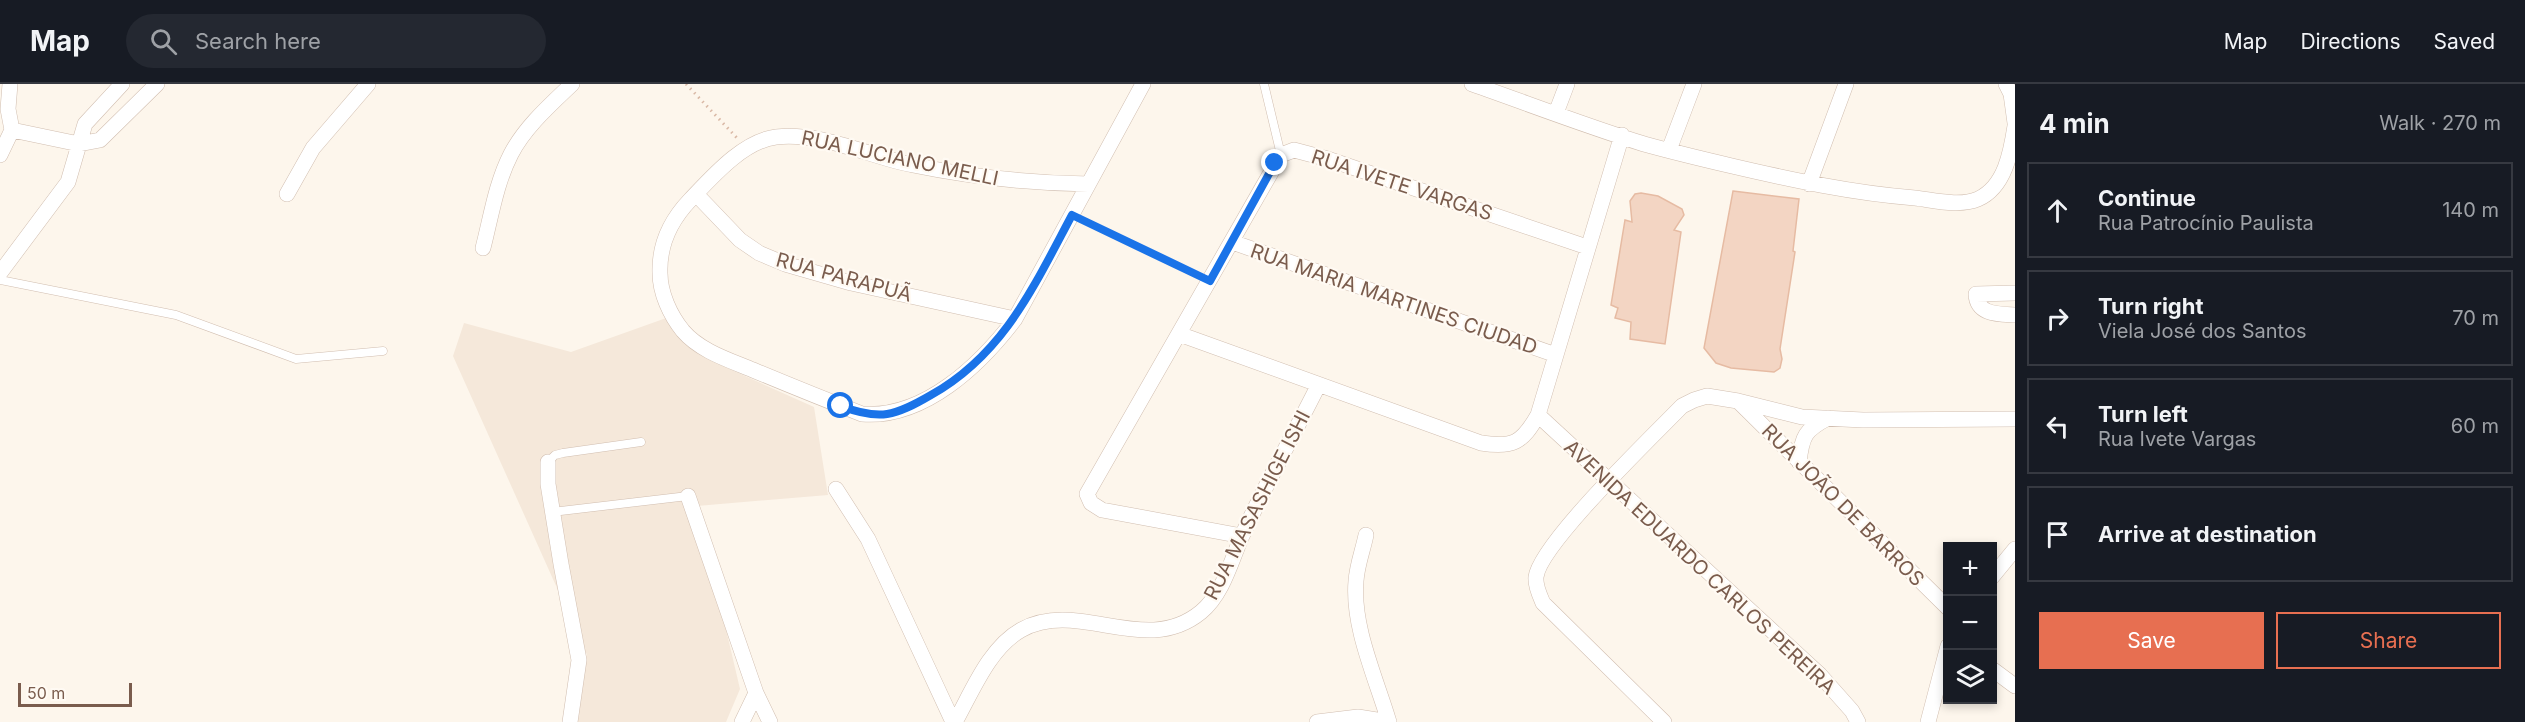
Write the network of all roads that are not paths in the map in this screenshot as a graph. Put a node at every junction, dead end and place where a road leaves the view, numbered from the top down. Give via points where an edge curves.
1 (10, 84) edge
2 (122, 84) edge
3 (157, 84) edge
4 (368, 84) edge
5 (572, 84) edge
6 (1143, 84) edge
7 (1264, 84) edge
8 (1472, 84) edge
9 (1567, 84) edge
10 (1694, 84) edge
11 (1846, 84) edge
12 (2006, 84) edge
13 (1556, 113) junction
14 (2015, 124) edge
15 (12, 130) junction
16 (1622, 135) junction
17 (79, 144) junction
18 (1670, 150) junction
19 (0, 155) edge
20 (1281, 155) junction
21 (1088, 184) junction
22 (1809, 184) junction
23 (286, 194) dead end
24 (696, 194) junction
25 (1232, 242) junction
26 (1587, 247) junction
27 (483, 248) dead end
28 (0, 273) edge
29 (0, 280) edge
30 (2015, 293) edge
31 (2015, 315) edge
32 (1015, 319) junction
33 (1179, 334) junction
34 (383, 351) dead end
35 (1556, 355) junction
36 (1318, 386) junction
37 (1738, 401) junction
38 (1538, 416) junction
39 (1828, 418) junction
40 (2015, 419) edge
41 (641, 442) dead end
42 (548, 462) joint
43 (1799, 462) junction
44 (1609, 480) junction
45 (836, 489) dead end
46 (688, 496) joint
47 (552, 512) junction
48 (1366, 535) dead end
49 (1242, 536) junction
50 (2015, 549) edge
51 (1997, 571) edge
52 (1943, 604) edge
53 (1946, 650) edge
54 (1997, 673) edge
55 (2015, 686) edge
56 (756, 693) junction
57 (570, 722) edge
58 (742, 722) edge
59 (770, 722) edge
60 (954, 722) edge
61 (1317, 722) edge
62 (1389, 722) edge
63 (1664, 722) edge
64 (1858, 722) edge
65 (1928, 722) edge

1 - 15 street via 8,109
2 - 17 street via 85,124
3 - 17 street via 100,140
4 - 23 street via 313,148
5 - 27 street via 512,152
6 - 21 street, RUA LUCIANO MELLI
7 - 20 lane
8 - 13 street
9 - 13 street
10 - 18 street
11 - 22 street
12 - 14 street
13 - 16 street
14 - 22 street via 2011,152 2000,178 1976,200 1880,195
15 - 17 street
15 - 19 street
16 - 18 street
16 - 26 street
17 - 28 street via 68,182
18 - 22 street
20 - 25 street
20 - 26 street, RUA IVETE VARGAS via 1294,150 1328,159
21 - 24 street, RUA LUCIANO MELLI via 996,180 910,165 822,140 790,136 747,148
21 - 32 street, RUA LUCIANO MELLI
24 - 32 street, RUA PARAPUÃ via 740,240 785,264 851,283
24 - 32 street, RUA LUCIANO MELLI via 675,216 664,237 659,263 660,287 682,330 712,353 862,414 900,412 928,397 974,365
25 - 33 street
25 - 35 street, RUA MARIA MARTINES CIUDAD
26 - 35 street
29 - 34 lane via 176,315 296,359
30 - 31 street via 1976,294 1980,308
33 - 36 street
33 - 49 street via 1087,494 1090,503 1102,510
35 - 38 street
36 - 38 street via 1488,444 1519,441
36 - 49 street, RUA MASASHIGE ISHI
37 - 39 street via 1802,417
37 - 43 street, RUA JOÃO DE BARROS
37 - 44 street via 1707,396 1682,406
38 - 44 street, AVENIDA EDUARDO CARLOS PEREIRA
39 - 40 street
39 - 43 street via 1808,430 1801,443
41 - 42 lane via 563,453
42 - 47 street
43 - 52 street, RUA JOÃO DE BARROS
44 - 63 street via 1539,567 1538,592 1543,603
44 - 64 street, AVENIDA EDUARDO CARLOS PEREIRA via 1820,675
45 - 60 street via 868,539
46 - 47 lane
46 - 56 street
47 - 57 street via 579,660
48 - 62 street via 1356,579 1356,600 1362,634
49 - 60 street, RUA MASASHIGE ISHI via 1226,577 1201,612 1175,626 1153,630 1050,620 1020,631 999,649
50 - 51 street
53 - 65 street
54 - 55 street
56 - 58 street
56 - 59 street
61 - 62 street via 1358,717

